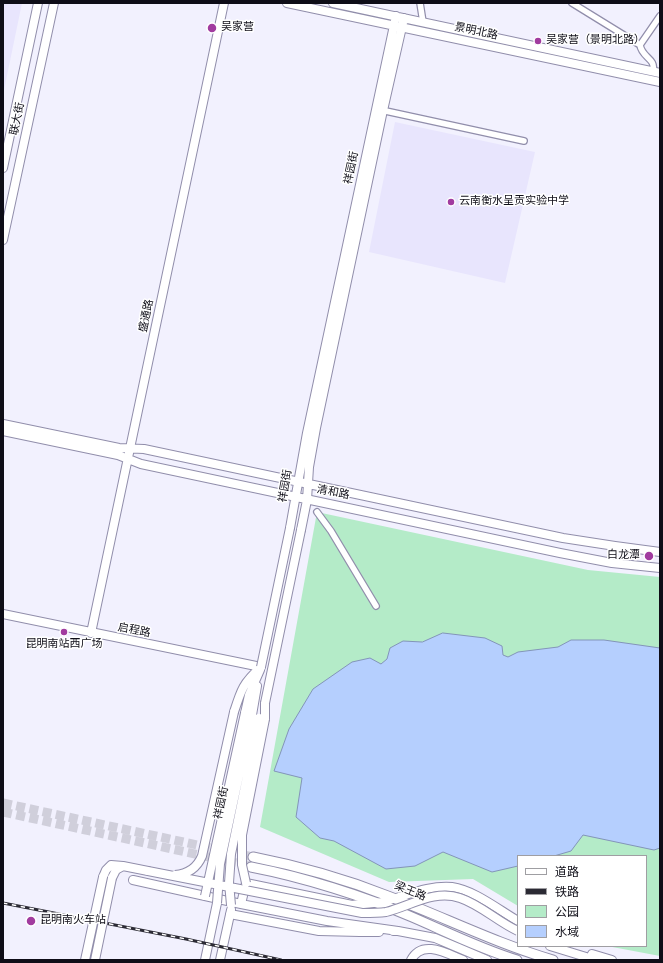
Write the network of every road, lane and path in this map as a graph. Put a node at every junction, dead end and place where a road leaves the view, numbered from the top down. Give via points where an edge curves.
1 (38, 3) edge
2 (54, 3) edge
3 (224, 3) edge
4 (287, 3) edge
5 (333, 3) edge
6 (420, 3) edge
7 (572, 3) edge
8 (396, 16) junction
9 (660, 16) edge
10 (404, 18) junction
11 (423, 22) junction
12 (394, 26) junction
13 (402, 28) junction
14 (640, 45) junction
15 (656, 72) edge
16 (660, 82) edge
17 (379, 109) junction
18 (524, 141) dead end
19 (3, 168) edge
20 (3, 240) edge
21 (3, 424) edge
22 (3, 431) edge
23 (130, 448) junction
24 (128, 459) junction
25 (298, 482) junction
26 (308, 484) junction
27 (296, 497) junction
28 (308, 500) junction
29 (316, 512) dead end
30 (660, 552) edge
31 (660, 568) edge
32 (376, 606) dead end
33 (3, 614) edge
34 (91, 633) junction
35 (261, 667) junction
36 (265, 703) junction
37 (123, 866) junction
38 (167, 875) junction
39 (133, 880) dead end
40 (246, 883) junction
41 (201, 895) junction
42 (241, 904) junction
43 (231, 909) junction
44 (517, 920) edge
45 (517, 930) edge
46 (398, 931) junction
47 (210, 935) junction
48 (225, 938) junction
49 (553, 947) edge
50 (570, 947) edge
51 (473, 949) junction
52 (85, 960) edge
53 (95, 960) edge
54 (205, 960) edge
55 (220, 960) edge
56 (411, 960) edge
57 (462, 960) edge
58 (487, 960) edge
59 (517, 960) edge
60 (553, 960) edge
61 (596, 960) edge
62 (612, 960) edge

1 - 19 main road, 联大街
2 - 20 main road, 联大街
3 - 23 main road, 盛通路
4 - 12 main road, 景明北路
5 - 8 main road, 景明北路
6 - 11 street
7 - 14 street
8 - 10 main road, 景明北路
8 - 12 main road, 祥园街
9 - 14 street
10 - 11 main road, 景明北路
10 - 13 main road, 祥园街
11 - 15 main road, 景明北路
12 - 13 main road, 景明北路
12 - 17 main road, 祥园街
13 - 16 main road, 景明北路
13 - 17 main road, 祥园街
14 - 15 street via 653,62
17 - 18 street
17 - 25 main road, 祥园街
17 - 26 main road, 祥园街 via 316,428
21 - 23 main road, 清和路 via 119,448
22 - 24 main road, 清和路
23 - 24 main road, 盛通路
23 - 25 main road, 清和路
24 - 27 main road, 清和路 via 141,464
24 - 34 main road, 盛通路
25 - 26 main road, 清和路
25 - 27 main road, 祥园街
26 - 28 main road, 祥园街
26 - 30 main road, 清和路 via 563,538
27 - 28 main road, 清和路
27 - 35 main road, 祥园街, bridge
28 - 31 main road, 清和路 via 560,553 612,563
28 - 36 main road, 祥园街, bridge
29 - 32 street via 330,530
33 - 34 main road, 启程路
34 - 35 main road, 启程路
35 - 38 main road, bridge via 245,682 240,692 202,856 189,872
35 - 41 main road, bridge via 249,695
35 - 47 main road, 祥园街, bridge via 220,864 217,903
36 - 40 main road, bridge via 265,719 242,835 242,865
36 - 43 main road, 祥园街, bridge via 259,718 231,854
37 - 38 main road, bridge
37 - 52 main road, bridge via 111,865 103,876
37 - 53 main road, bridge via 116,870 112,878
38 - 45 main road, bridge via 362,914 385,912 435,896 458,897 471,902
39 - 41 main road
40 - 42 main road
40 - 44 main road via 352,905 385,901 423,889 453,888 472,894
41 - 42 main road, bridge
42 - 46 main road via 327,921
43 - 46 main road, 梁王路 via 240,915 319,930
43 - 48 main road, 祥园街
46 - 51 main road, 梁王路
47 - 48 main road via 218,932
47 - 54 main road, 祥园街
48 - 55 main road, 祥园街
49 - 61 main road
50 - 62 main road
51 - 58 main road, 梁王路
51 - 59 main road, 梁王路
51 - 60 main road, 梁王路 via 411,916 252,862 307,870 349,882 507,946
56 - 57 main road via 420,951 432,949

